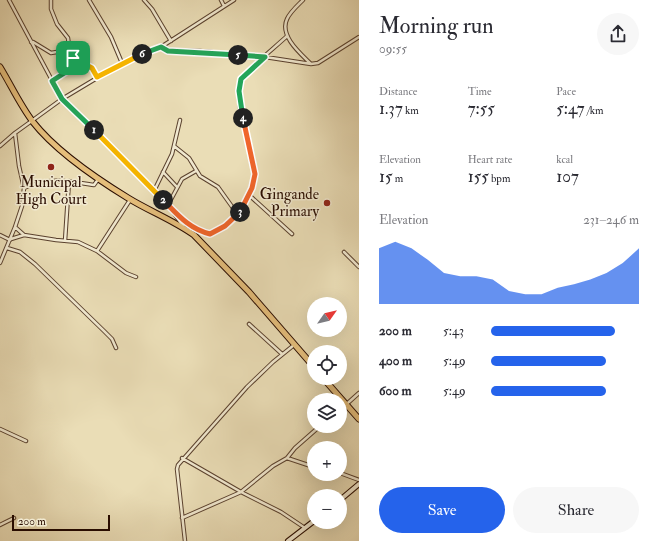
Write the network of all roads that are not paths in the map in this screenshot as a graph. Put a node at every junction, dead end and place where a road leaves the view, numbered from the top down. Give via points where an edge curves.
1 (9, 0) edge
2 (51, 0) edge
3 (89, 0) edge
4 (144, 0) edge
5 (221, 0) edge
6 (234, 0) edge
7 (303, 0) edge
8 (224, 6) junction
9 (287, 36) junction
10 (359, 37) edge
11 (171, 41) junction
12 (31, 42) junction
13 (161, 47) junction
14 (68, 50) junction
15 (265, 57) junction
16 (73, 58) junction
17 (84, 64) junction
18 (122, 64) junction
19 (311, 64) junction
20 (0, 67) edge
21 (70, 69) junction
22 (97, 77) junction
23 (52, 81) junction
24 (62, 99) junction
25 (32, 120) junction
26 (180, 120) dead end
27 (15, 133) junction
28 (0, 146) edge
29 (174, 146) junction
30 (196, 171) junction
31 (163, 172) junction
32 (99, 178) junction
33 (69, 181) junction
34 (177, 187) junction
35 (24, 188) junction
36 (154, 191) junction
37 (249, 195) junction
38 (130, 200) junction
39 (168, 205) junction
40 (238, 215) junction
41 (178, 217) junction
42 (15, 227) junction
43 (185, 228) junction
44 (292, 234) dead end
45 (0, 235) edge
46 (24, 235) junction
47 (11, 239) junction
48 (65, 241) junction
49 (7, 248) junction
50 (97, 251) junction
51 (344, 252) dead end
52 (0, 263) edge
53 (359, 267) edge
54 (136, 277) dead end
55 (249, 324) dead end
56 (294, 345) junction
57 (116, 348) dead end
58 (282, 354) junction
59 (307, 360) edge
60 (329, 385) edge
61 (336, 393) edge
62 (359, 393) edge
63 (347, 403) edge
64 (347, 405) edge
65 (359, 419) edge
66 (0, 429) edge
67 (312, 433) edge
68 (26, 441) dead end
69 (182, 458) junction
70 (287, 458) junction
71 (307, 465) edge
72 (347, 476) edge
73 (359, 480) edge
74 (359, 484) edge
75 (242, 492) junction
76 (347, 494) edge
77 (14, 518) dead end
78 (182, 518) junction
79 (0, 524) edge
80 (305, 529) joint
81 (185, 541) edge
82 (288, 541) edge

1 - 12 street
2 - 14 street via 50,5 57,24 68,38
3 - 18 street via 111,38
4 - 11 street
5 - 8 street
6 - 8 street
7 - 9 street via 287,19
8 - 11 street
9 - 15 street
9 - 19 street
10 - 19 street via 318,63
11 - 13 street
12 - 14 street via 51,53
12 - 23 street
13 - 15 street via 168,51
13 - 18 street
14 - 16 street
15 - 19 street
15 - 37 street via 241,79 239,91 255,174
16 - 17 street
16 - 21 street
17 - 21 street
17 - 22 street via 94,71
18 - 22 street
20 - 25 highway
21 - 23 street
22 - 24 street
23 - 24 street
24 - 25 street
24 - 36 street
25 - 27 street
25 - 32 highway via 53,143
26 - 29 street
27 - 28 street
27 - 35 street
29 - 30 street via 189,158
29 - 31 street
30 - 34 street via 186,175
30 - 40 street via 218,187
31 - 34 street
31 - 36 street
32 - 33 street via 94,184
32 - 38 highway
33 - 35 street via 42,181
33 - 48 street
34 - 39 street
35 - 42 street via 22,206
36 - 39 street
37 - 40 street
37 - 44 street
38 - 43 highway
38 - 50 street
39 - 41 street
40 - 41 street via 217,232 210,234 203,233
41 - 43 street
42 - 46 street
42 - 47 street
43 - 56 highway via 230,272
45 - 47 street
46 - 47 street
46 - 48 street
47 - 49 street
48 - 50 street via 78,242
49 - 52 street
49 - 57 street via 20,252 35,264 112,339
50 - 54 street via 126,273
51 - 53 street
55 - 58 street
56 - 58 street
56 - 59 highway
58 - 69 street via 247,387
60 - 61 highway
62 - 63 street
64 - 65 highway
66 - 68 street
67 - 70 street via 294,448
69 - 75 street
69 - 78 street via 177,469
70 - 71 street
70 - 75 street via 267,470
72 - 73 street
74 - 76 street
75 - 78 street
75 - 80 street via 281,512
77 - 79 street
78 - 81 street
80 - 82 street

